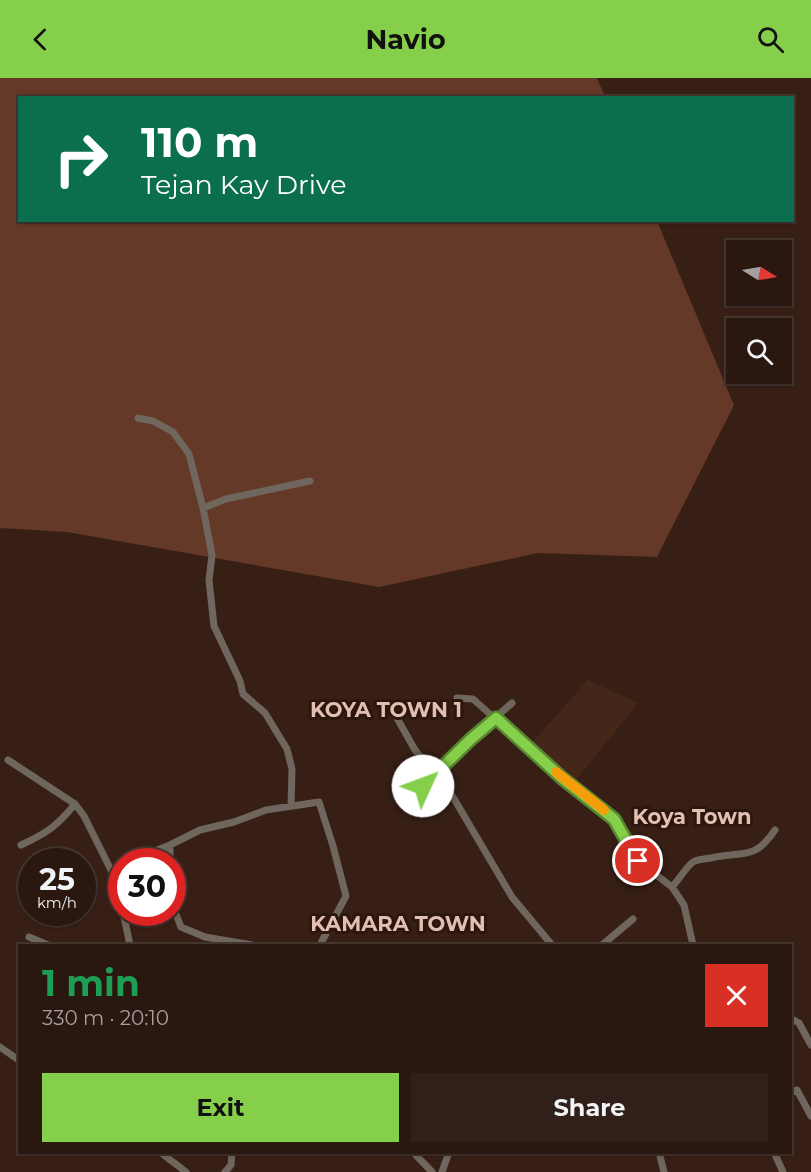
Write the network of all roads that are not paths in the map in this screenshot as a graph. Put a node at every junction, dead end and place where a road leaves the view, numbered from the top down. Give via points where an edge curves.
1 (138, 418) dead end
2 (310, 481) dead end
3 (203, 508) junction
4 (457, 698) dead end
5 (512, 703) dead end
6 (397, 718) dead end
7 (496, 718) junction
8 (8, 760) dead end
9 (436, 775) junction
10 (411, 798) dead end
11 (75, 804) junction
12 (291, 806) junction
13 (775, 830) dead end
14 (21, 845) dead end
15 (170, 845) joint
16 (162, 848) edge
17 (108, 864) edge
18 (672, 888) junction
19 (633, 919) dead end
20 (126, 926) edge
21 (181, 926) edge
22 (29, 937) dead end
23 (206, 941) edge
24 (46, 944) edge
25 (130, 944) edge
26 (240, 944) edge
27 (321, 944) edge
28 (551, 944) edge
29 (603, 944) edge
30 (693, 944) edge
31 (792, 1019) edge
32 (811, 1045) edge
33 (0, 1047) edge
34 (18, 1060) edge
35 (792, 1092) edge
36 (811, 1116) edge
37 (163, 1154) edge
38 (232, 1154) edge
39 (415, 1154) edge
40 (448, 1154) edge
41 (660, 1154) edge
42 (775, 1154) edge
43 (186, 1172) edge
44 (225, 1172) edge
45 (432, 1172) edge
46 (442, 1172) edge
47 (664, 1172) edge
48 (783, 1172) edge

1 - 3 street via 173,432 184,447
2 - 3 street via 226,499
3 - 12 street via 212,555 209,580 214,626 243,694 265,713 287,749 292,769
4 - 7 street via 473,699
5 - 7 street
6 - 9 street via 415,750
7 - 9 street
7 - 18 street via 614,819 638,861
8 - 11 street
9 - 10 street
9 - 28 street via 512,897
11 - 14 street via 45,835
11 - 17 street
12 - 15 street via 200,830
12 - 27 street via 319,802 346,896
13 - 18 street via 755,852 694,862
15 - 16 street
18 - 30 street via 684,905
19 - 29 street
20 - 25 street
21 - 23 street
22 - 24 street
23 - 26 street
31 - 32 street via 799,1023
33 - 34 street
35 - 36 street via 797,1090
37 - 43 street
38 - 44 street via 231,1165
39 - 45 street
40 - 46 street
41 - 47 street
42 - 48 street

